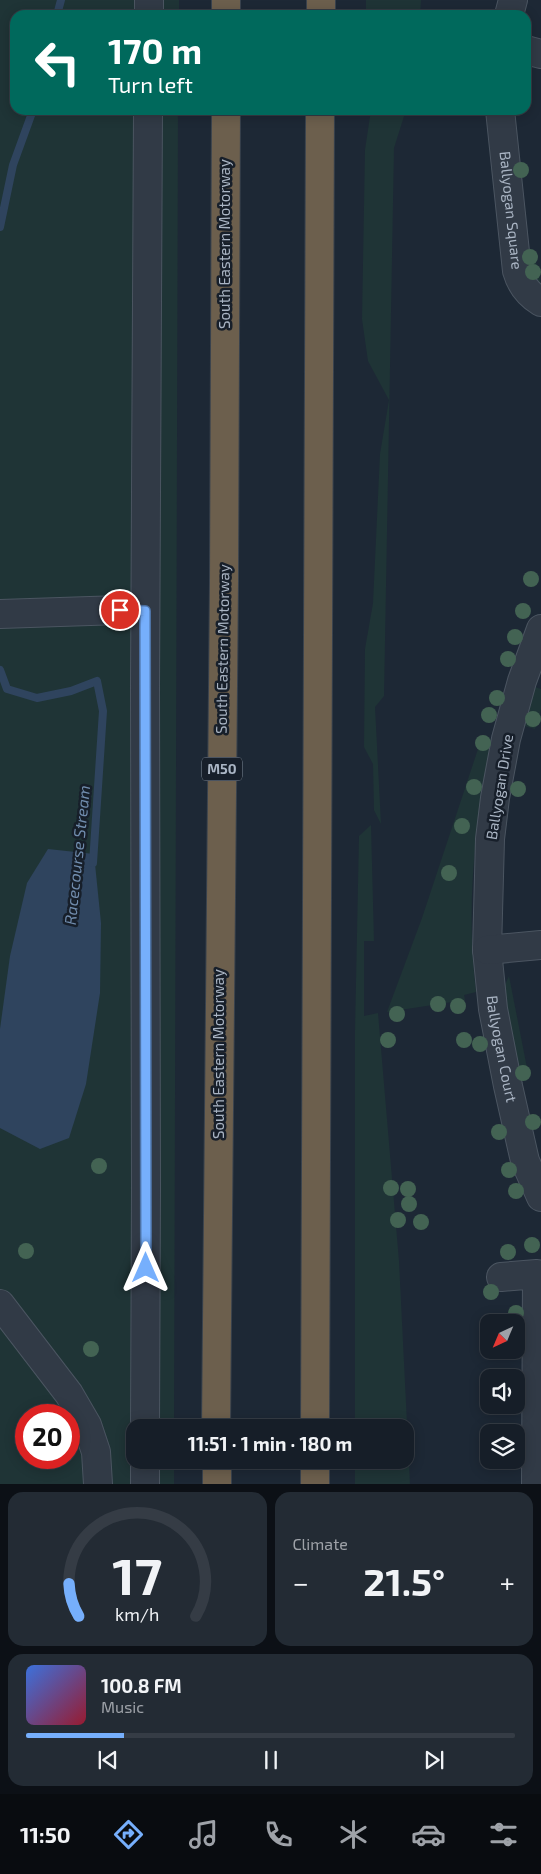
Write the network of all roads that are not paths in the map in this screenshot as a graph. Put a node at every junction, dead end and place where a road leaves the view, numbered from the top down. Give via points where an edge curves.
1 (148, 115) edge
2 (226, 115) edge
3 (320, 115) edge
4 (501, 115) edge
5 (541, 302) edge
6 (145, 611) junction
7 (0, 614) edge
8 (541, 630) edge
9 (541, 944) edge
10 (487, 950) junction
11 (541, 1197) edge
12 (501, 1277) dead end
13 (0, 1304) edge
14 (145, 1419) edge
15 (216, 1419) edge
16 (315, 1419) edge
17 (145, 1469) edge
18 (216, 1469) edge
19 (315, 1469) edge
20 (98, 1484) edge
21 (145, 1484) edge
22 (217, 1484) edge
23 (315, 1484) edge
24 (536, 1484) edge

1 - 6 street
2 - 15 highway, South Eastern Motorway / M50
3 - 16 highway
4 - 5 street, Ballyogan Square via 517,271 525,289
6 - 7 street
6 - 14 street
8 - 10 street, Ballyogan Drive via 522,681 495,798 490,839
9 - 10 street
10 - 11 street, Ballyogan Court via 493,1009 510,1093 525,1161
12 - 24 street via 537,1274
13 - 20 street via 69,1394 87,1425 96,1452
17 - 21 street
18 - 22 highway
19 - 23 highway

